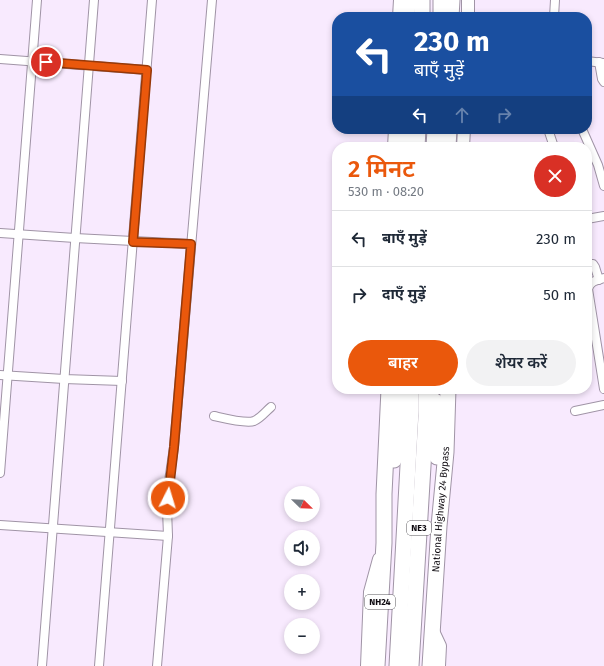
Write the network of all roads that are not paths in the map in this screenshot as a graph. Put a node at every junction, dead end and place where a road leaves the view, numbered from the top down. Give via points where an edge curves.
1 (37, 0) edge
2 (94, 0) edge
3 (152, 0) edge
4 (212, 0) edge
5 (400, 0) edge
6 (408, 0) edge
7 (422, 0) edge
8 (441, 0) edge
9 (452, 0) edge
10 (468, 0) edge
11 (555, 0) edge
12 (399, 12) edge
13 (408, 12) edge
14 (422, 12) edge
15 (440, 12) edge
16 (452, 12) edge
17 (468, 12) edge
18 (554, 12) edge
19 (0, 59) edge
20 (32, 61) junction
21 (601, 63) edge
22 (89, 66) junction
23 (147, 70) junction
24 (604, 82) edge
25 (592, 152) edge
26 (604, 186) edge
27 (604, 216) edge
28 (592, 218) edge
29 (0, 232) edge
30 (18, 234) junction
31 (75, 238) junction
32 (133, 242) junction
33 (191, 244) junction
34 (592, 264) edge
35 (602, 279) edge
36 (592, 282) edge
37 (592, 314) edge
38 (4, 375) edge
39 (64, 379) junction
40 (122, 381) junction
41 (604, 389) edge
42 (392, 394) edge
43 (411, 394) edge
44 (426, 394) edge
45 (434, 394) edge
46 (448, 394) edge
47 (604, 406) edge
48 (271, 407) dead end
49 (575, 411) dead end
50 (214, 416) dead end
51 (0, 473) edge
52 (0, 525) edge
53 (439, 526) junction
54 (52, 529) junction
55 (110, 532) junction
56 (168, 536) junction
57 (432, 629) junction
58 (374, 664) edge
59 (42, 666) edge
60 (99, 666) edge
61 (158, 666) edge
62 (397, 666) edge
63 (411, 666) edge
64 (430, 666) edge
65 (439, 666) edge

1 - 20 street
2 - 22 street
3 - 23 street
4 - 33 street
5 - 12 street
6 - 13 highway
7 - 14 highway
8 - 15 highway
9 - 16 highway
10 - 17 street
11 - 18 street
19 - 20 street
20 - 22 street
20 - 30 street
21 - 24 street
22 - 23 street
22 - 31 street
23 - 32 street
25 - 26 street
27 - 28 street
29 - 30 street
30 - 31 street
30 - 38 street
31 - 32 street
31 - 39 street
32 - 33 street
32 - 40 street
33 - 56 street via 174,447 168,488
34 - 35 street
35 - 36 street
37 - 41 street
38 - 39 street
38 - 51 street
39 - 40 street
39 - 54 street
40 - 55 street
42 - 58 highway, NH24 via 384,494 384,542
43 - 62 highway, NE3
44 - 63 highway, NE3
45 - 53 highway
46 - 53 highway, National Highway 24 Bypass via 446,452
47 - 49 street
48 - 50 street via 254,421
52 - 54 street
53 - 57 highway, National Highway 24 Bypass
54 - 55 street
54 - 59 street
55 - 56 street
55 - 60 street
56 - 61 street
57 - 64 highway, National Highway 24 Bypass
57 - 65 street via 440,646

